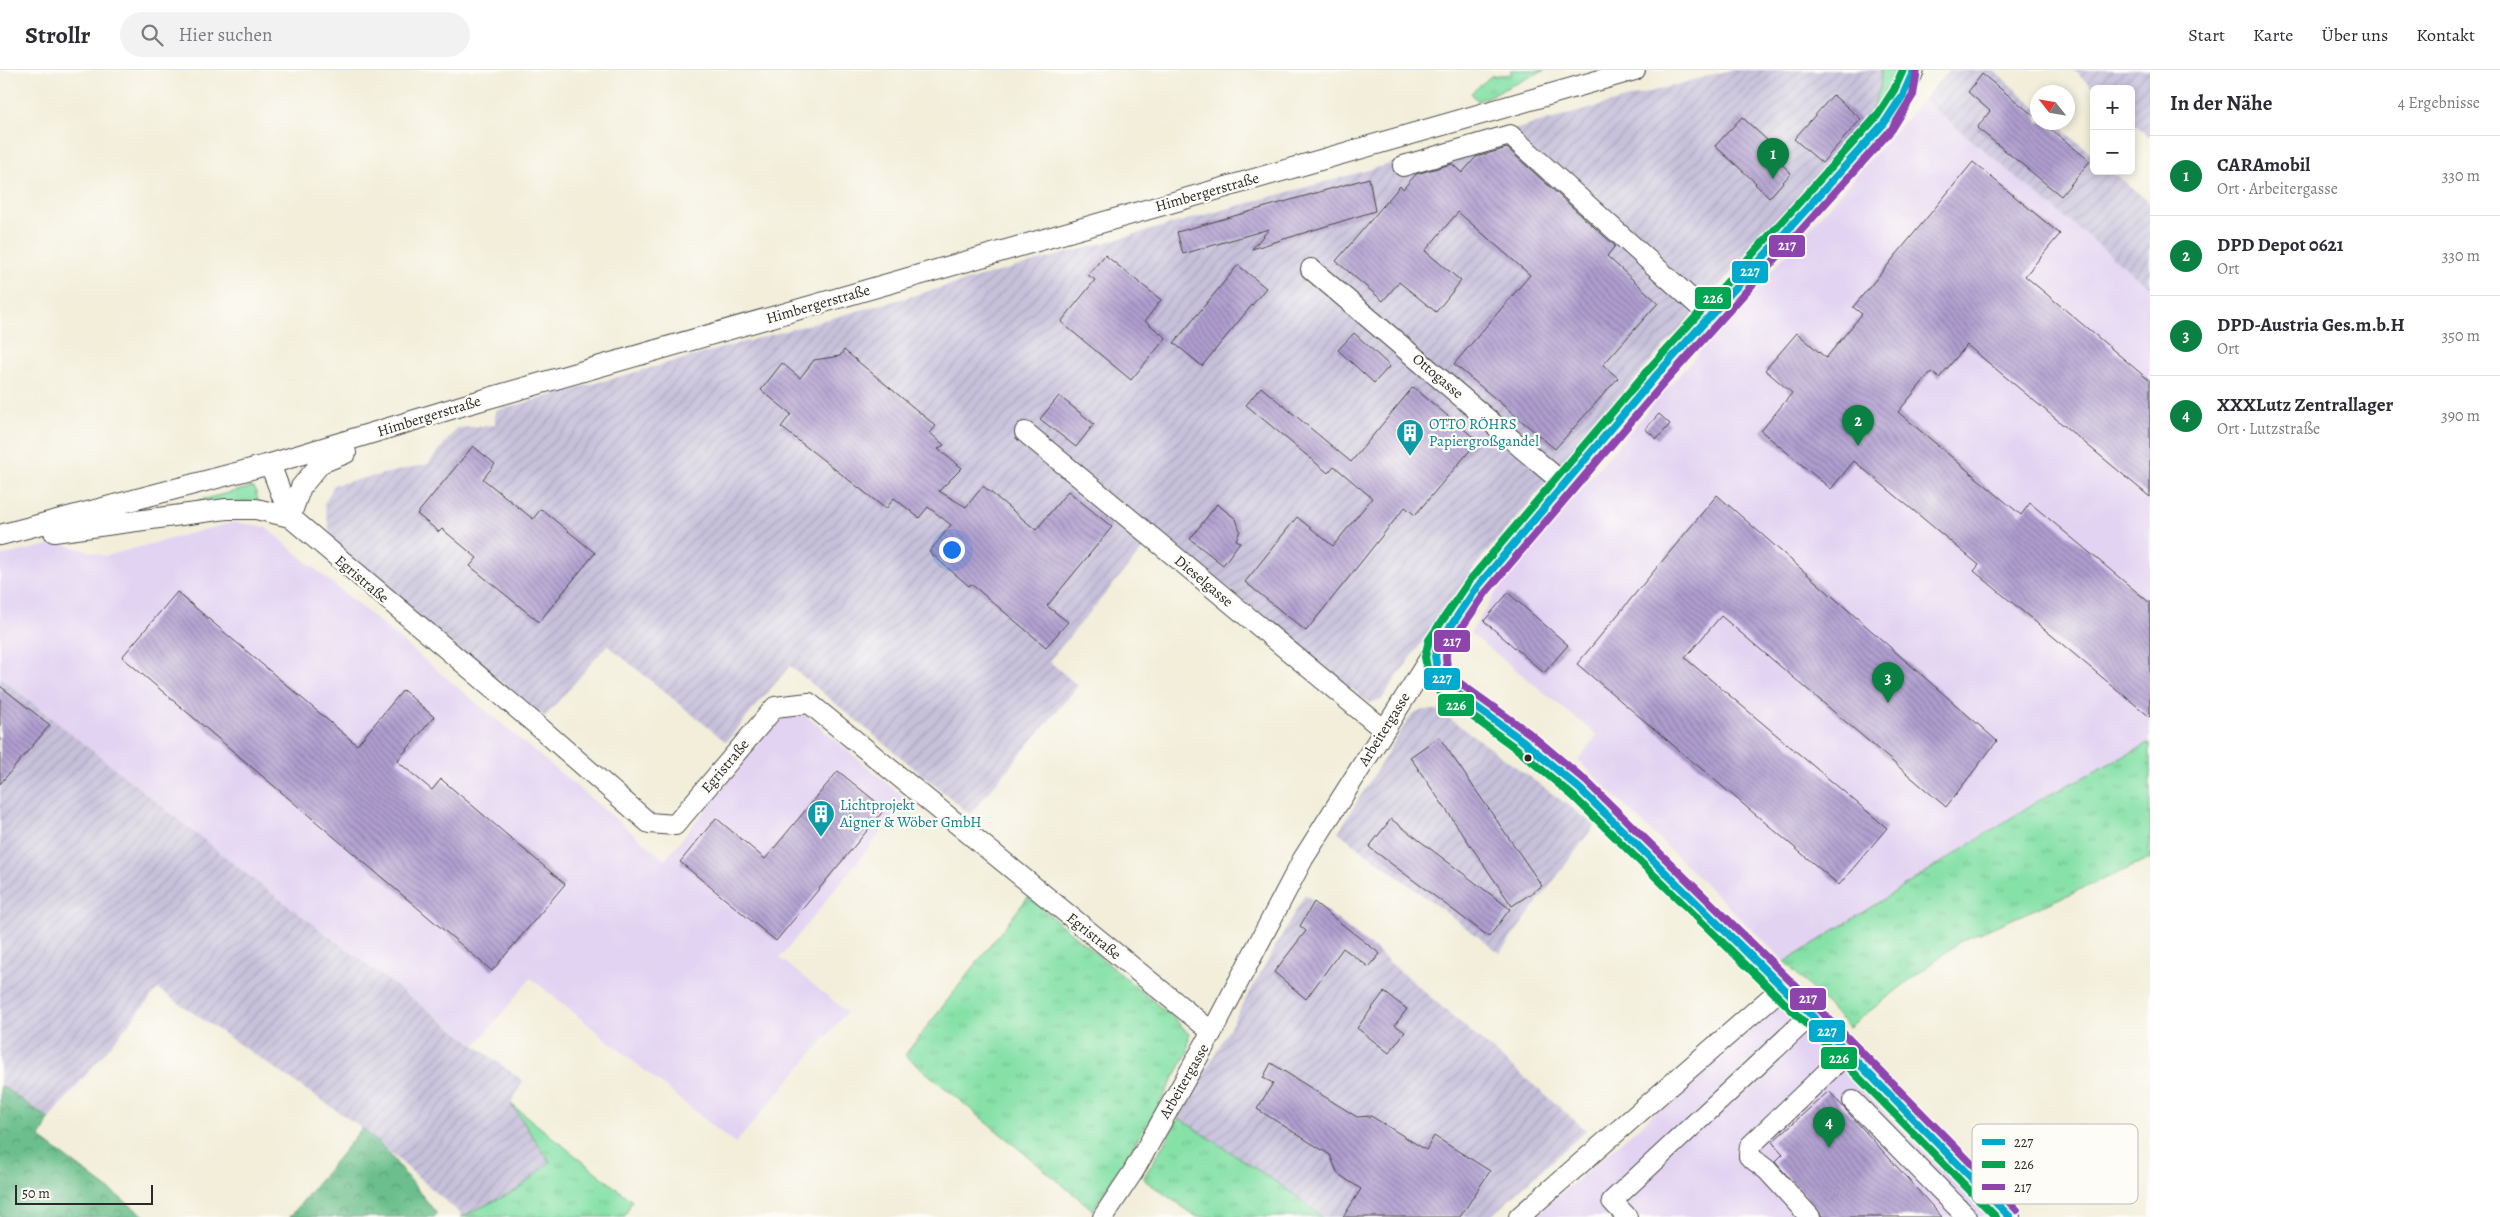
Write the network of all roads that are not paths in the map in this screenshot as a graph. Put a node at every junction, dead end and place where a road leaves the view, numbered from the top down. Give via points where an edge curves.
1 (1636, 70) edge
2 (1909, 74) edge
3 (1403, 166) dead end
4 (1311, 269) dead end
5 (1710, 316) junction
6 (461, 406) junction
7 (1024, 432) dead end
8 (270, 464) junction
9 (1564, 484) junction
10 (290, 517) junction
11 (0, 535) edge
12 (0, 540) edge
13 (1438, 645) junction
14 (1384, 730) junction
15 (1783, 987) junction
16 (1811, 1015) junction
17 (1212, 1032) junction
18 (1842, 1058) junction
19 (1853, 1101) dead end
20 (1972, 1181) edge
21 (1996, 1204) edge
22 (1103, 1217) edge
23 (1518, 1217) edge
24 (1626, 1217) edge
25 (1810, 1217) edge
26 (1967, 1217) edge
27 (2010, 1217) edge

1 - 6 street, Himbergerstraße
2 - 5 street, Arbeitergasse via 1903,95 1885,122
3 - 5 street via 1510,135
4 - 9 street, Ottogasse
5 - 9 street, Arbeitergasse
6 - 8 street, Himbergerstraße
6 - 10 street via 321,463 301,487
7 - 14 street, Dieselgasse
8 - 10 street, Egristraße
8 - 11 street, Himbergerstraße
9 - 13 street, Arbeitergasse via 1478,586
10 - 12 street via 256,509 226,509
10 - 17 street, Egristraße via 649,823 675,825 775,707 809,703
13 - 14 street, Arbeitergasse
13 - 15 street via 1435,656 1437,670 1447,686 1523,741 1580,789
14 - 17 street, Arbeitergasse via 1303,859
15 - 16 street
15 - 23 street
16 - 18 street
16 - 24 street via 1612,1201
17 - 22 street, Arbeitergasse via 1133,1172
18 - 20 street
18 - 25 street via 1750,1146 1749,1156 1767,1170
19 - 26 street
21 - 27 street

